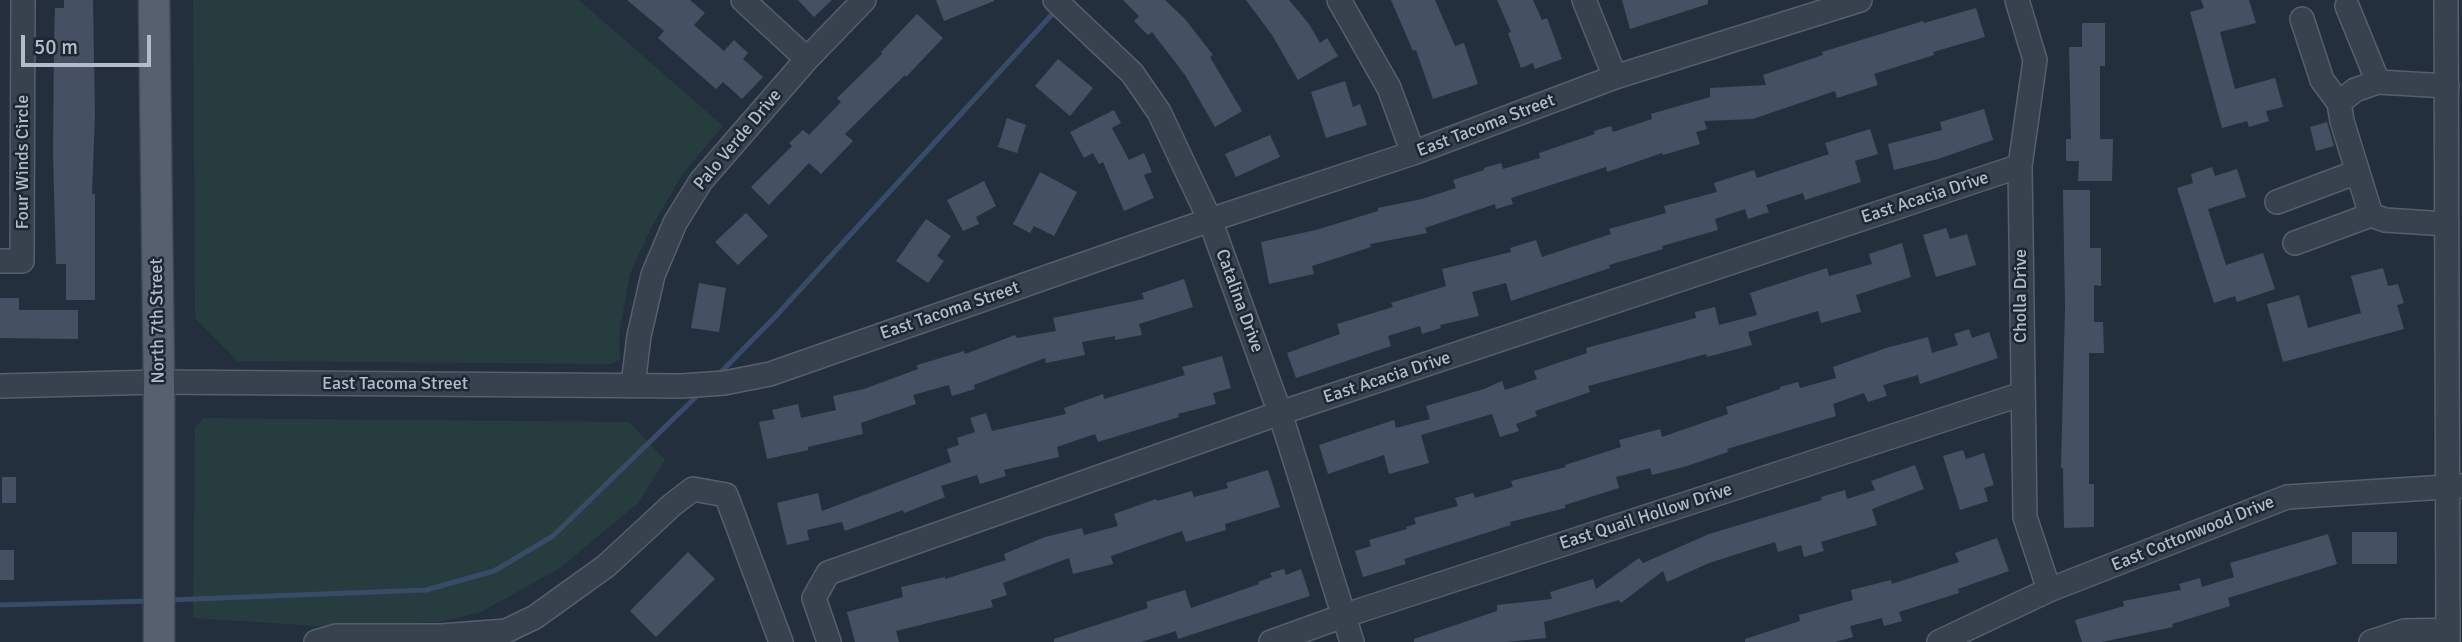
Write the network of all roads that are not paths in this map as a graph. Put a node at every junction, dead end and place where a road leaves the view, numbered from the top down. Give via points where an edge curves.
1 (23, 0) edge
2 (154, 0) edge
3 (743, 0) edge
4 (864, 0) edge
5 (1055, 0) edge
6 (1339, 0) edge
7 (1584, 0) edge
8 (1860, 0) edge
9 (2017, 0) edge
10 (2446, 0) edge
11 (2347, 6) dead end
12 (2302, 19) dead end
13 (807, 59) junction
14 (2454, 61) edge
15 (1615, 77) junction
16 (2378, 82) junction
17 (2446, 86) junction
18 (2339, 103) junction
19 (2454, 125) edge
20 (1413, 153) junction
21 (2020, 166) junction
22 (2357, 172) junction
23 (2277, 202) dead end
24 (2371, 215) junction
25 (1210, 220) junction
26 (2447, 224) junction
27 (2295, 243) dead end
28 (2455, 256) edge
29 (0, 261) edge
30 (159, 382) junction
31 (633, 385) junction
32 (0, 386) edge
33 (2022, 394) junction
34 (1280, 414) junction
35 (2455, 486) edge
36 (2049, 590) junction
37 (1343, 616) junction
38 (2448, 636) edge
39 (330, 640) edge
40 (159, 642) edge
41 (781, 642) edge
42 (829, 642) edge
43 (1271, 642) edge
44 (1352, 642) edge
45 (1939, 642) edge
46 (2371, 642) edge

1 - 29 street, Four Winds Circle via 22,261
2 - 30 main road, North 7th Street
3 - 13 street
4 - 13 street, Palo Verde Drive
5 - 25 street, Catalina Drive via 1132,73 1159,112
6 - 20 street via 1389,88
7 - 15 street
8 - 15 street, East Tacoma Street
9 - 21 street, Cholla Drive via 2035,60
10 - 14 street
11 - 16 street
12 - 18 street via 2322,79
13 - 31 street, Palo Verde Drive via 701,181 675,223 653,275
14 - 17 street
15 - 20 street, East Tacoma Street
16 - 17 street
16 - 18 street via 2355,90
17 - 19 street
18 - 22 street
19 - 26 street
20 - 25 street, East Tacoma Street
21 - 33 street, Cholla Drive
21 - 34 street, East Acacia Drive
22 - 23 street
22 - 24 street
24 - 26 street
24 - 27 street
25 - 31 street, East Tacoma Street via 770,374 724,383
25 - 34 street, Catalina Drive
26 - 28 street
28 - 35 street
30 - 31 street, East Tacoma Street
30 - 32 street, East Tacoma Street
30 - 40 main road, North 7th Street
33 - 36 street, Cholla Drive via 2025,517
33 - 37 street, East Quail Hollow Drive
34 - 37 street, Catalina Drive
34 - 42 street, East Acacia Drive via 828,573 814,598
35 - 36 street, East Cottonwood Drive via 2287,497
35 - 38 street
36 - 45 street, East Cottonwood Drive
37 - 43 street, East Quail Hollow Drive
37 - 44 street, Catalina Drive
38 - 46 street via 2404,631
39 - 41 street via 506,631 535,617 606,566 692,489 726,495

